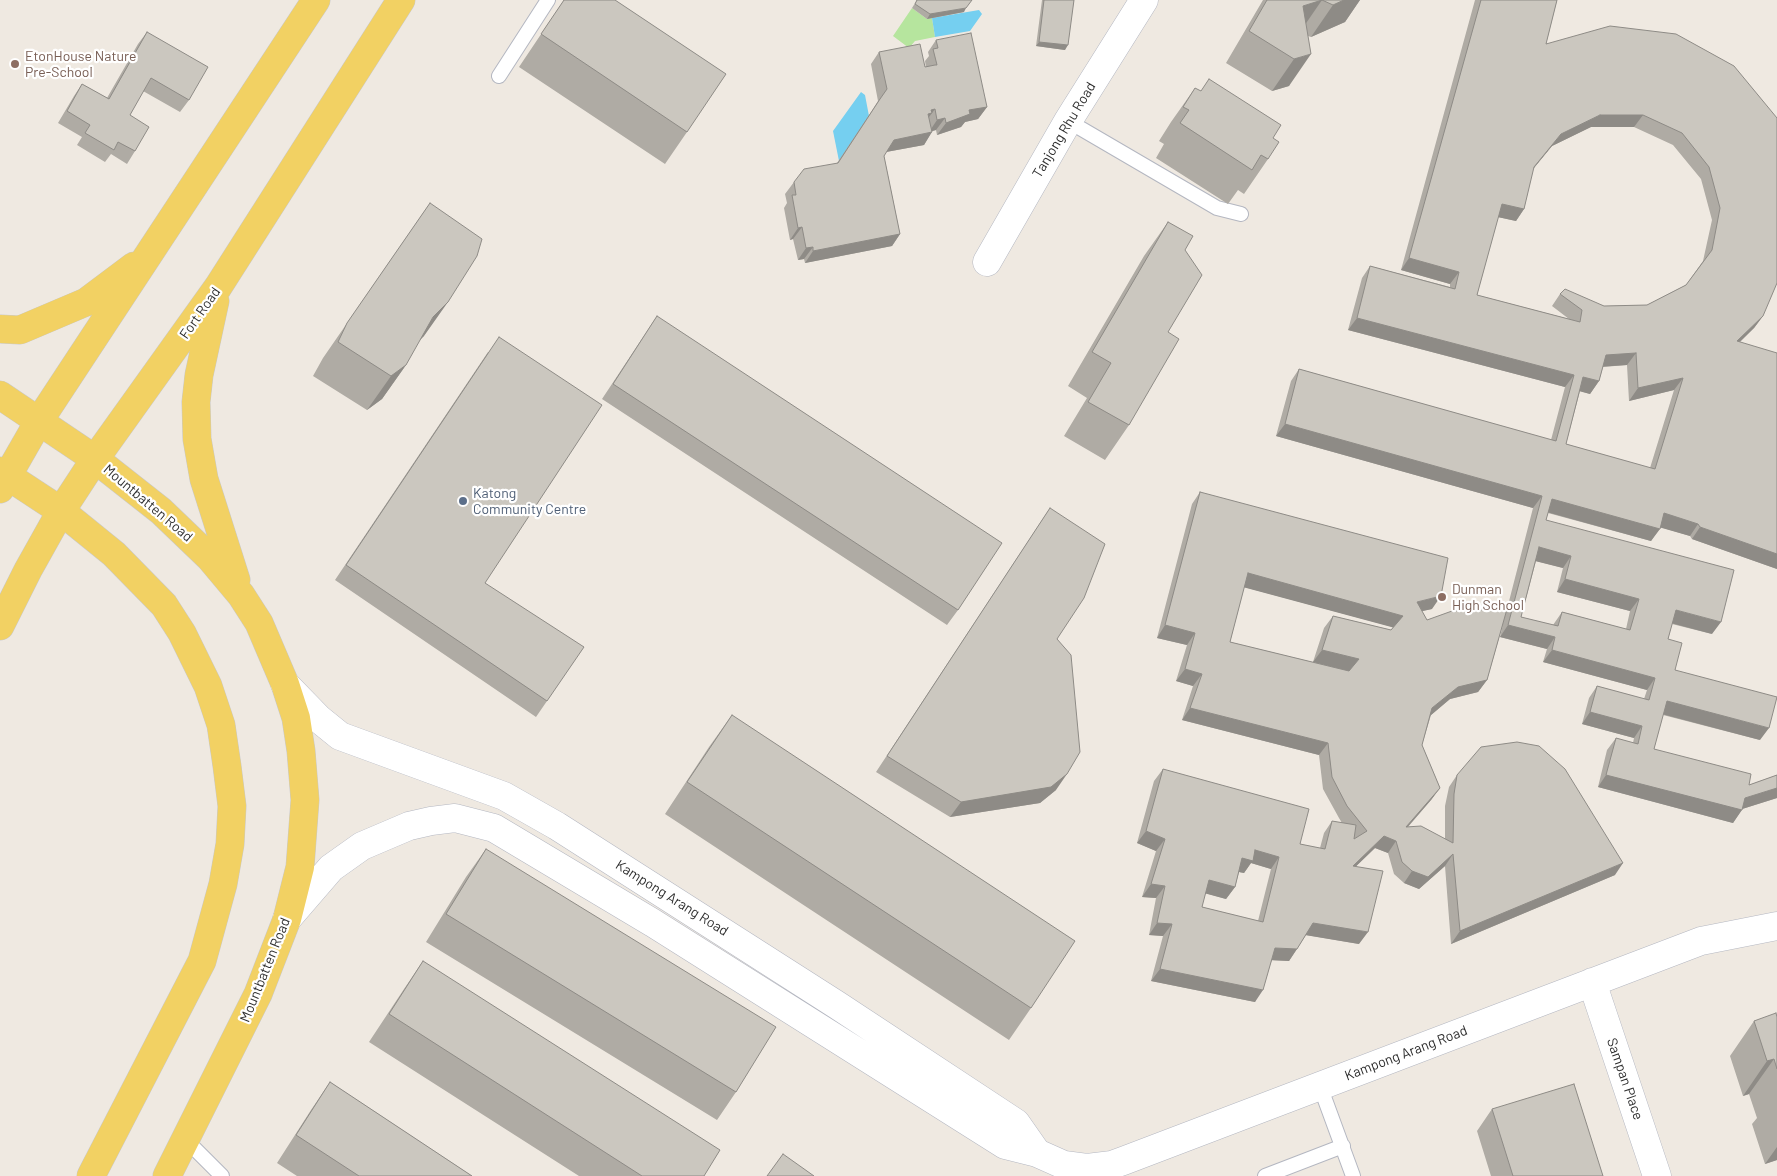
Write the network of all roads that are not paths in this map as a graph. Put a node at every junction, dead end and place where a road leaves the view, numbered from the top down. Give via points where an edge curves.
1 (316, 0) edge
2 (401, 0) edge
3 (548, 0) edge
4 (1144, 0) edge
5 (499, 76) dead end
6 (1068, 122) junction
7 (1241, 214) edge
8 (150, 254) junction
9 (987, 262) dead end
10 (218, 287) junction
11 (0, 328) edge
12 (0, 395) edge
13 (39, 421) junction
14 (95, 459) junction
15 (3, 478) edge
16 (61, 511) junction
17 (241, 595) junction
18 (0, 626) edge
19 (285, 684) junction
20 (287, 919) junction
21 (1777, 926) edge
22 (1592, 982) junction
23 (1320, 1086) junction
24 (186, 1139) junction
25 (1343, 1146) junction
26 (1037, 1152) junction
27 (1101, 1171) edge
28 (91, 1176) edge
29 (167, 1176) edge
30 (222, 1176) edge
31 (1265, 1176) edge
32 (1353, 1176) edge
33 (1657, 1176) edge

1 - 8 main road
2 - 10 main road, Fort Road
3 - 5 lane
4 - 6 street, Tanjong Rhu Road
6 - 7 lane via 1217,208
6 - 9 street, Tanjong Rhu Road
8 - 11 main road via 86,302 20,330
8 - 13 main road
10 - 14 main road, Fort Road
10 - 17 main road via 199,375 197,439 204,479
12 - 13 main road, Mountbatten Road
13 - 14 main road, Mountbatten Road
13 - 15 main road
14 - 16 main road, Fort Road
14 - 17 main road, Mountbatten Road via 186,533
15 - 16 main road
16 - 18 main road, Fort Road
16 - 28 main road via 132,570 164,605 182,633 208,686 221,725 232,806 224,884 202,961
17 - 19 main road, Mountbatten Road via 259,623
19 - 20 main road, Mountbatten Road via 298,735 305,800 300,867
19 - 26 street, Kampong Arang Road via 340,736 504,796 580,840 1016,1123
20 - 24 main road, Mountbatten Road via 258,994
20 - 26 street, Kampong Arang Road via 331,868 362,846 431,820 455,818 494,828 653,923 1005,1146
21 - 22 street, Kampong Arang Road via 1701,941
22 - 23 street, Kampong Arang Road
22 - 33 street, Sampan Place
23 - 25 lane
23 - 27 street, Kampong Arang Road
24 - 29 main road, Mountbatten Road
24 - 30 lane
25 - 31 lane
25 - 32 lane
26 - 27 street, Kampong Arang Road via 1064,1164

